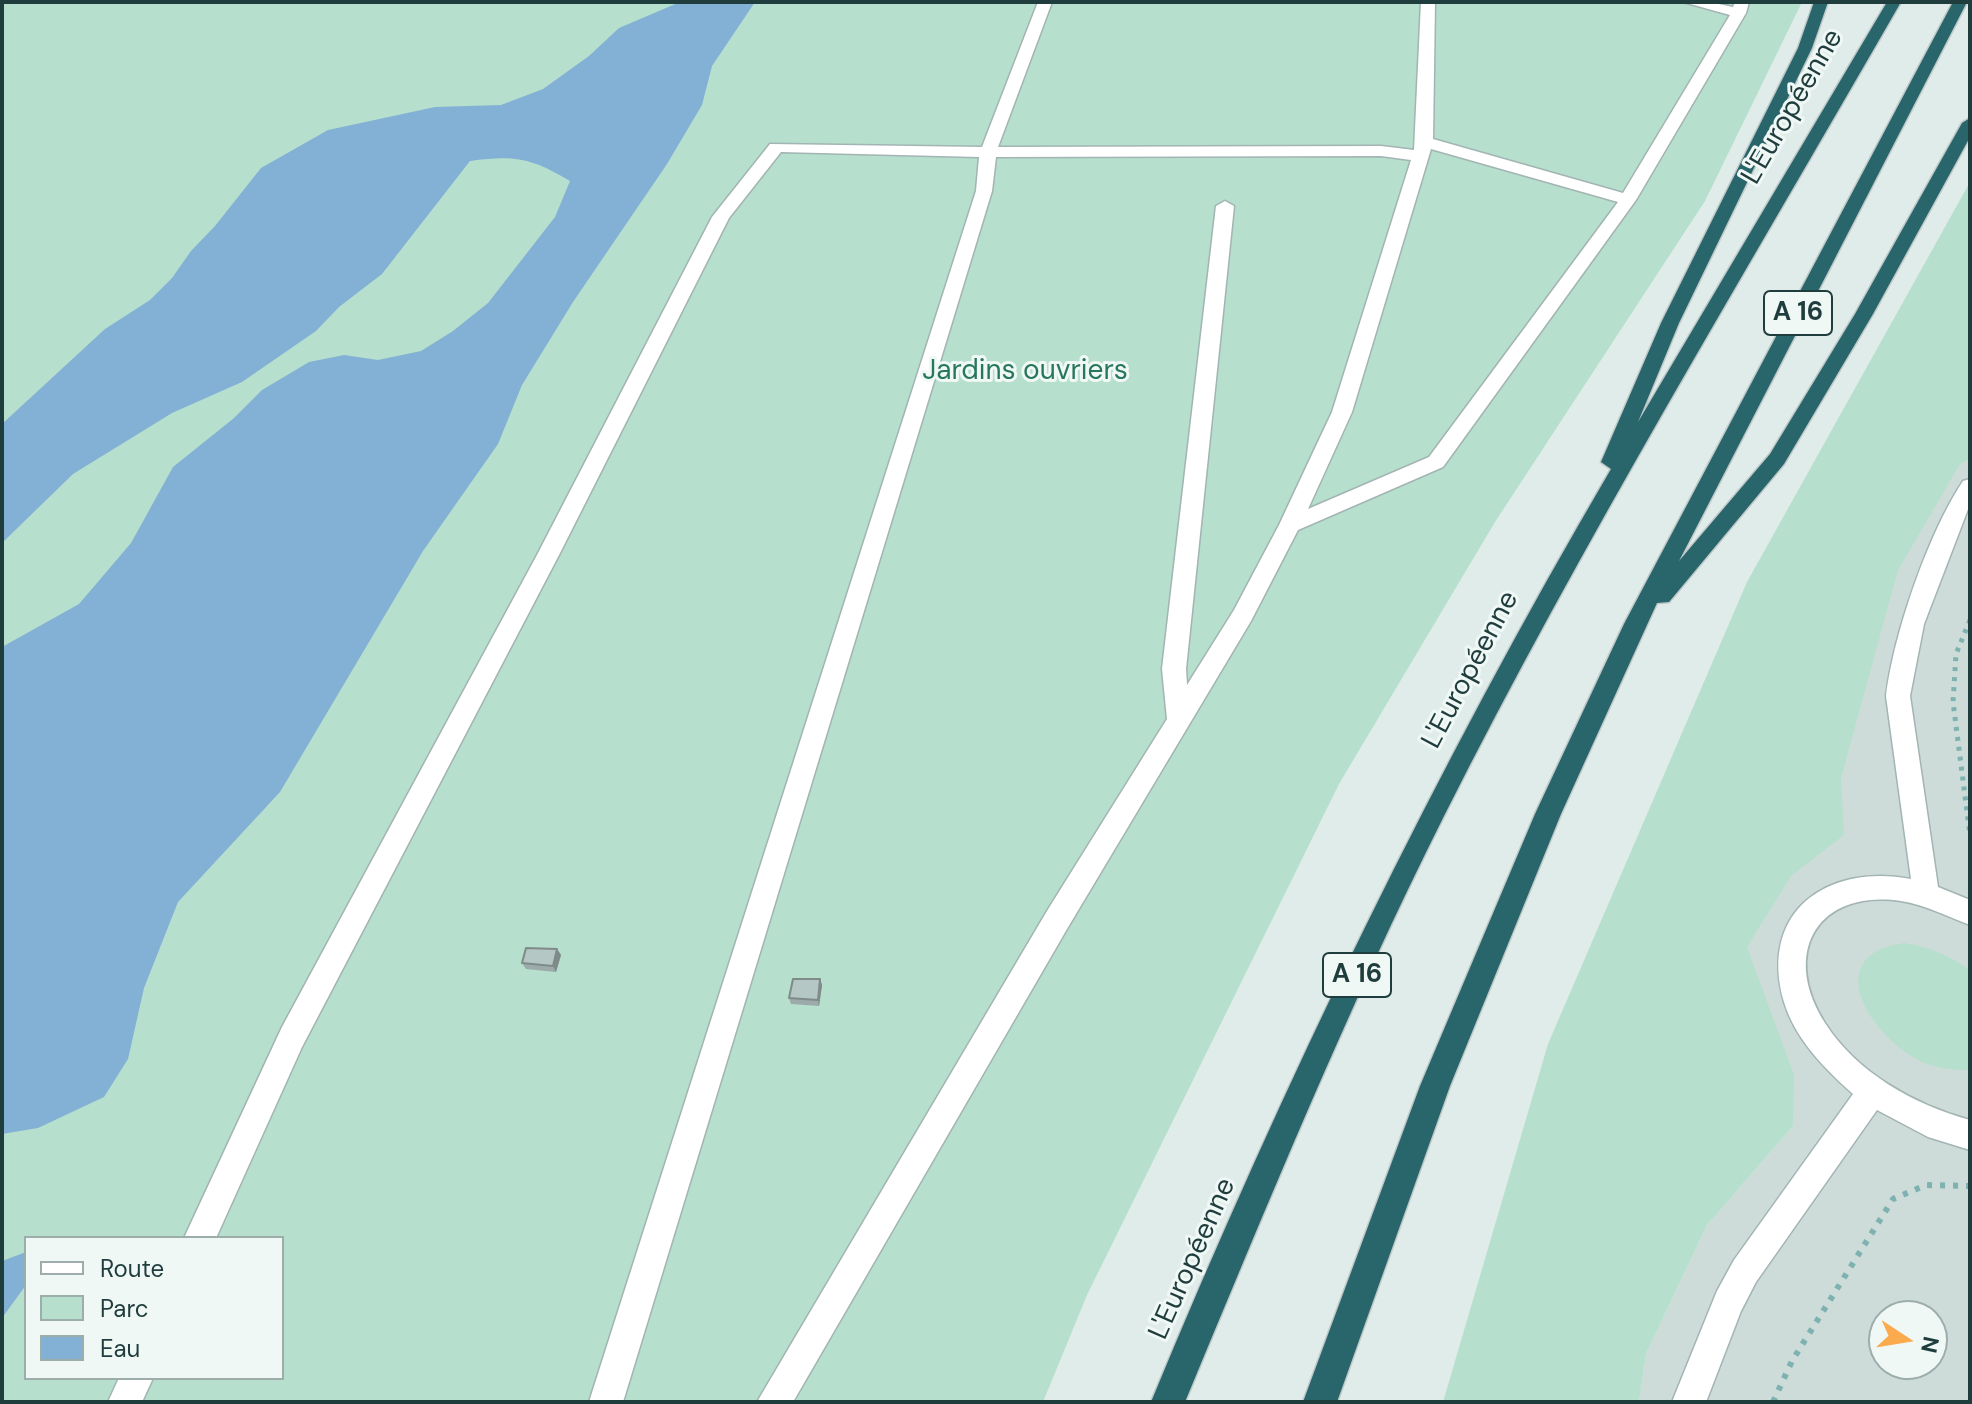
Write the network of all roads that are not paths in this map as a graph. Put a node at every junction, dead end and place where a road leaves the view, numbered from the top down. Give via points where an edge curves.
1 (1045, 2) edge
2 (1428, 2) edge
3 (1690, 2) edge
4 (1821, 2) edge
5 (1894, 2) edge
6 (1960, 2) edge
7 (1740, 8) edge
8 (1970, 123) edge
9 (1423, 149) junction
10 (988, 152) junction
11 (1628, 200) junction
12 (1225, 206) dead end
13 (1970, 486) edge
14 (1290, 525) junction
15 (1570, 560) junction
16 (1635, 624) junction
17 (1179, 720) junction
18 (1926, 895) junction
19 (1970, 913) edge
20 (1872, 1092) junction
21 (1970, 1135) edge
22 (201, 1236) edge
23 (135, 1380) edge
24 (125, 1402) edge
25 (606, 1402) edge
26 (774, 1402) edge
27 (1168, 1402) edge
28 (1320, 1402) edge
29 (1689, 1402) edge

1 - 10 street
2 - 9 street
3 - 7 street
4 - 15 highway via 1805,48 1670,323
5 - 15 highway, L'Européenne / A 16
6 - 16 highway, A 16
7 - 11 street
8 - 16 highway via 1777,459
9 - 10 street
9 - 11 street
9 - 14 street via 1342,412
10 - 22 street via 776,147 721,217 292,1037
10 - 25 street via 984,191
11 - 14 street via 1436,462
12 - 17 street via 1174,669
13 - 18 street via 1908,631 1900,669 1898,696
14 - 17 street
15 - 27 highway, L'Européenne / A 16 via 1413,854
16 - 28 highway, A 16 via 1548,814 1441,1071
17 - 26 street
18 - 19 street
18 - 20 street via 1875,888 1831,897 1807,916 1794,945 1794,980 1807,1019 1835,1057
20 - 21 street via 1915,1118
20 - 29 street via 1745,1271
23 - 24 street

